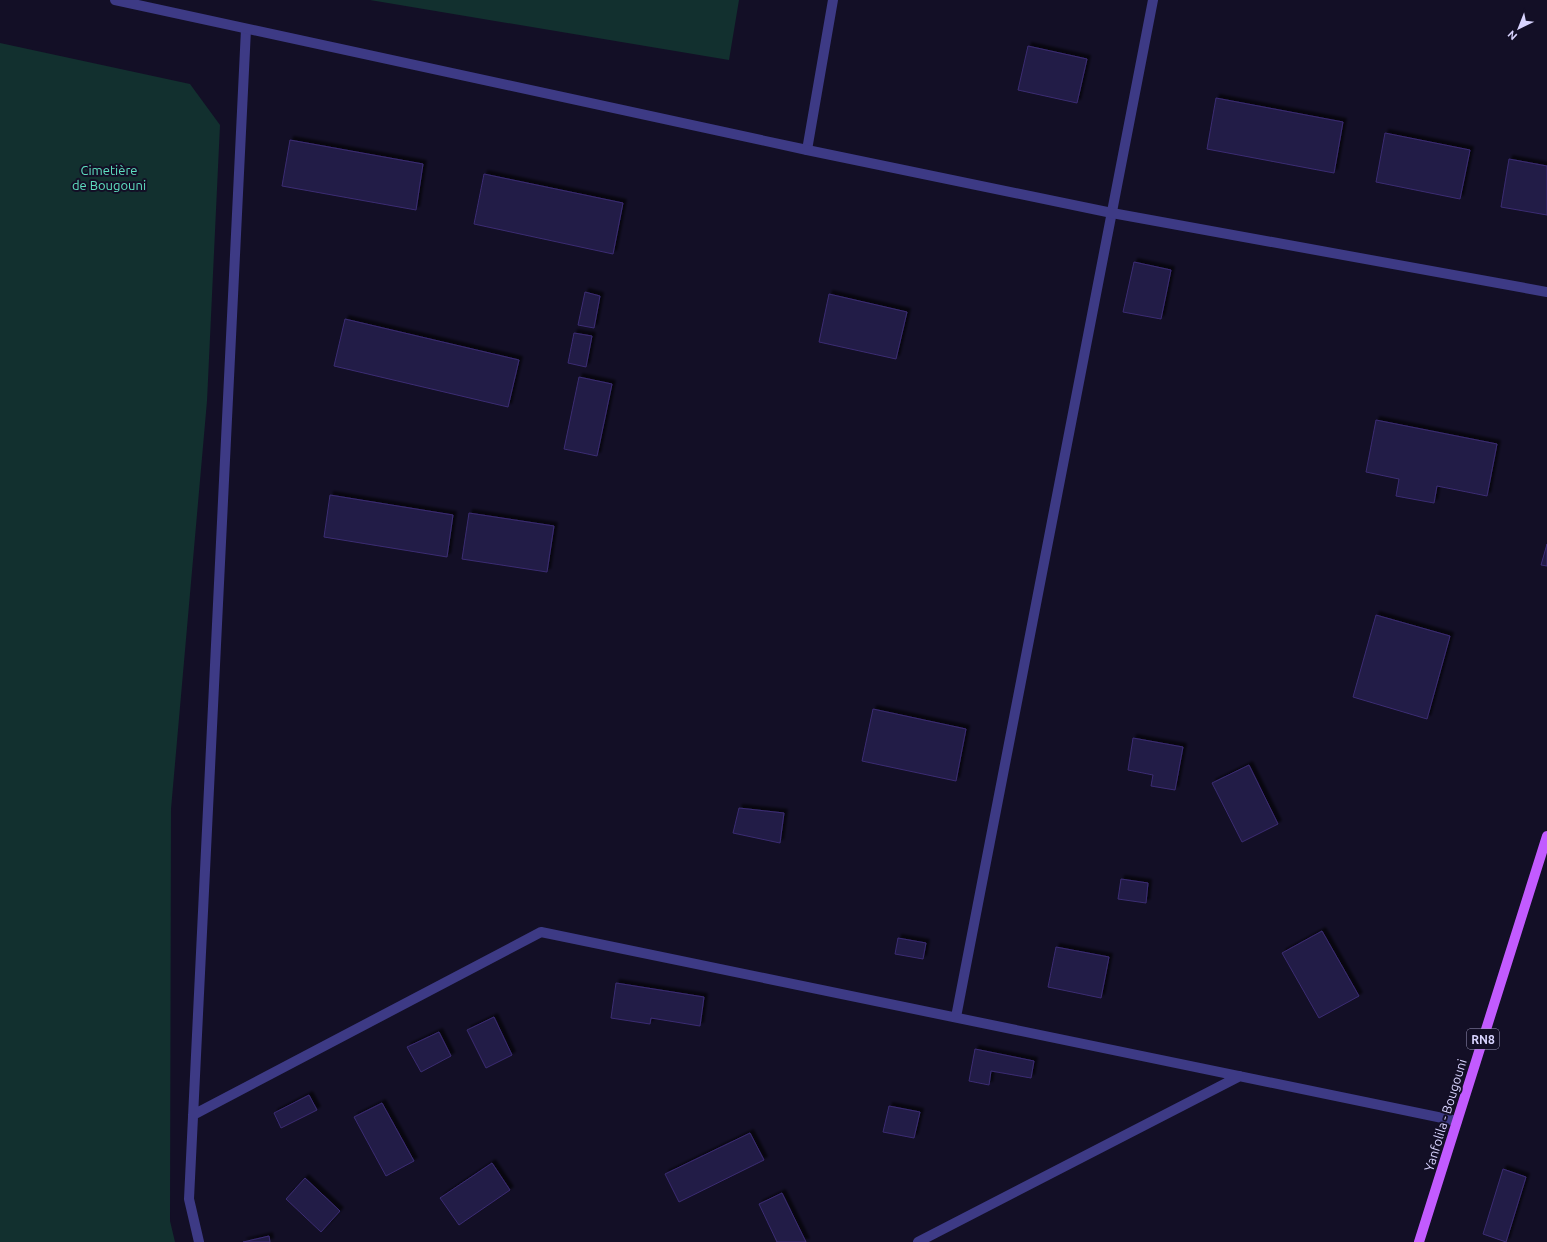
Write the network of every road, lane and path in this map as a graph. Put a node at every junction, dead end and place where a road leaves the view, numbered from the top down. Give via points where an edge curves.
1 (114, 0) edge
2 (833, 0) edge
3 (1153, 0) edge
4 (246, 28) junction
5 (807, 150) junction
6 (1112, 213) junction
7 (1547, 292) edge
8 (1547, 836) edge
9 (956, 1018) junction
10 (1240, 1076) junction
11 (193, 1115) junction
12 (1457, 1121) junction
13 (199, 1242) edge
14 (918, 1242) edge
15 (1419, 1242) edge

1 - 4 street
2 - 5 street
3 - 6 street
4 - 5 street
4 - 11 street
5 - 6 street
6 - 7 street
6 - 9 street
8 - 12 main road, Yanfolila - Bougouni / RN8
9 - 10 street
9 - 11 street via 541,932
10 - 12 street
10 - 14 street
11 - 13 street via 189,1199
12 - 15 main road, Yanfolila - Bougouni / RN8

